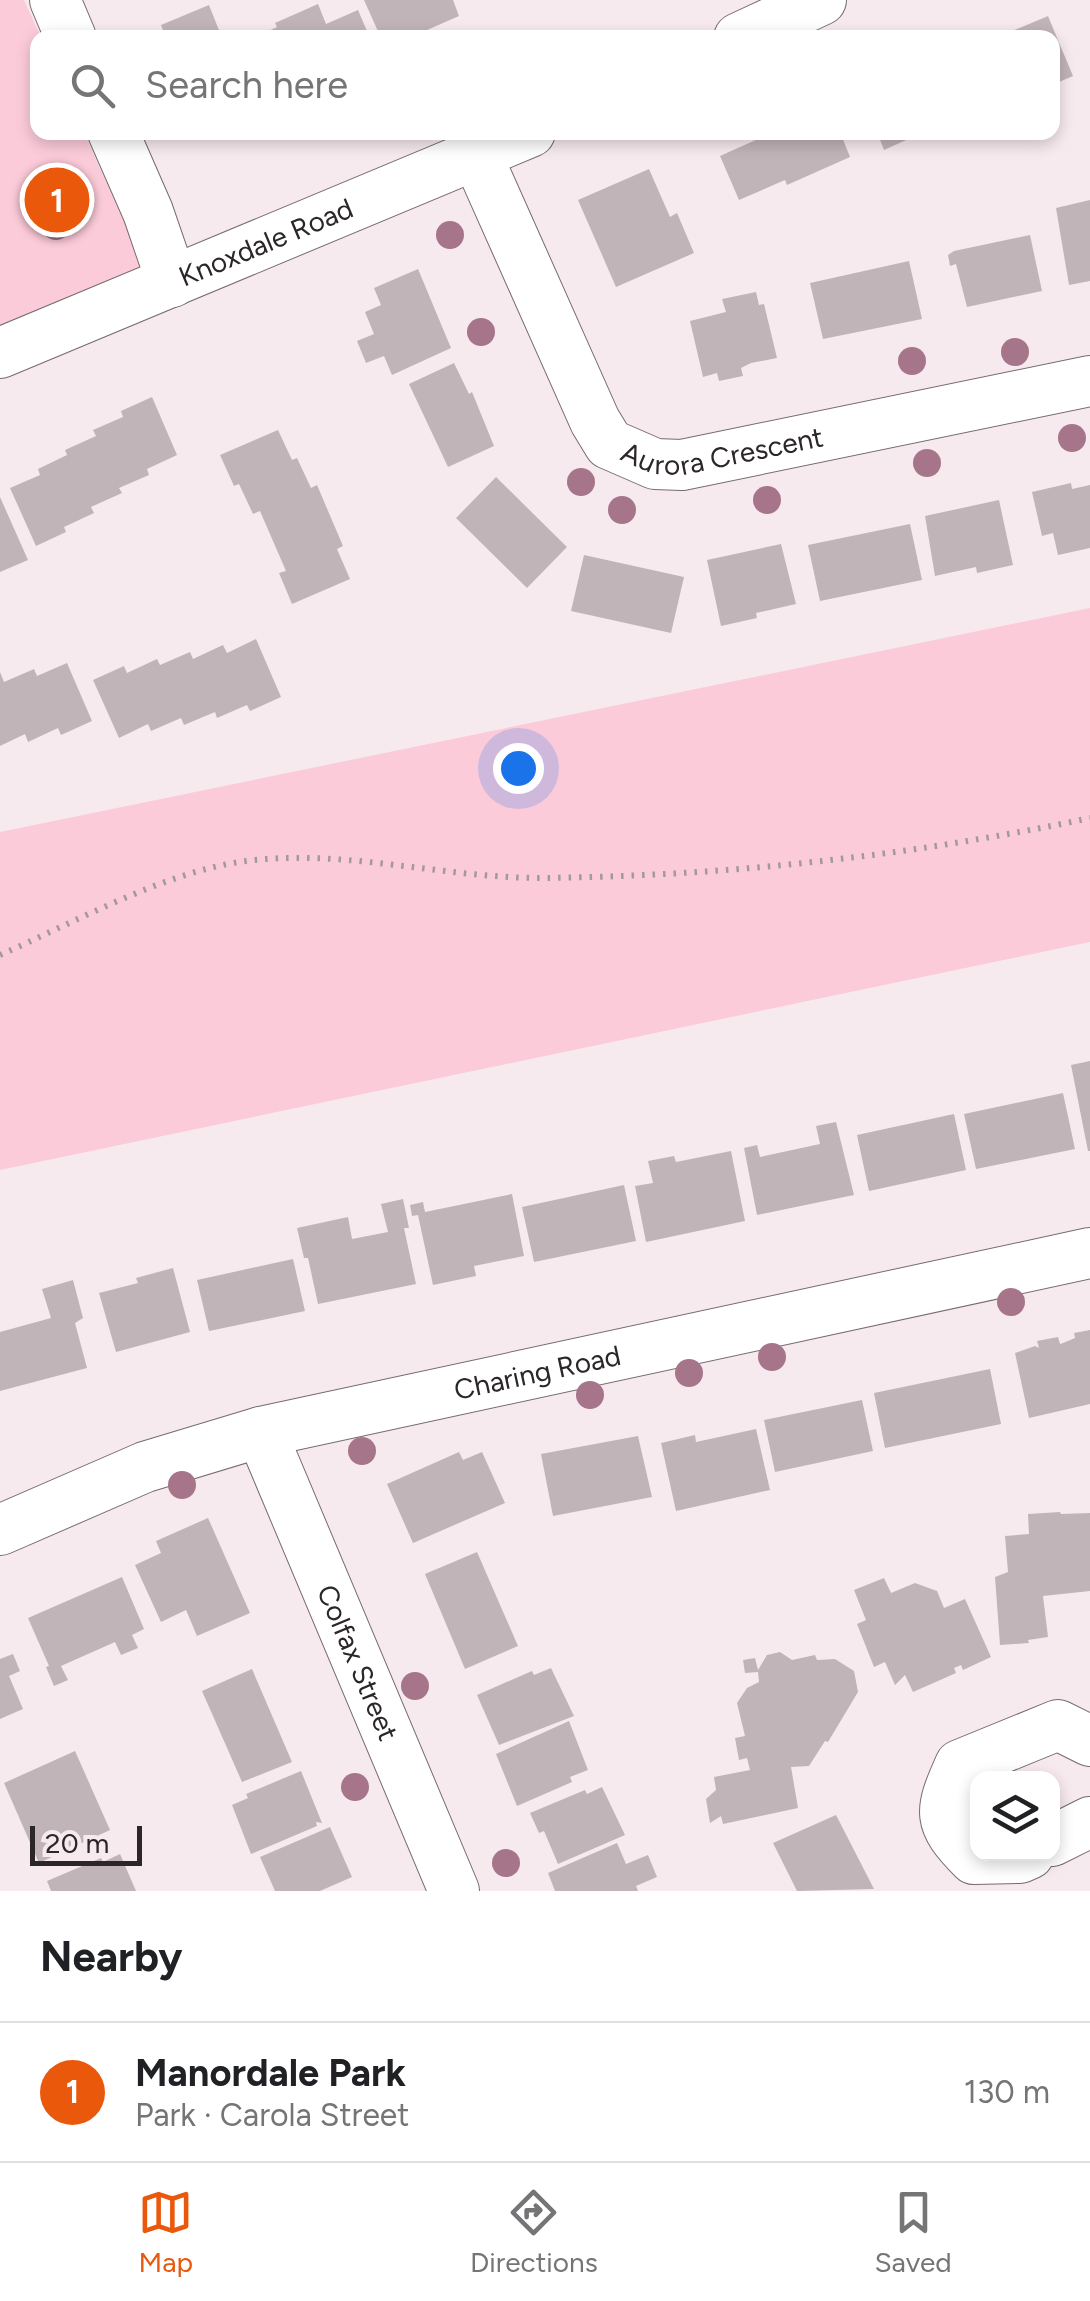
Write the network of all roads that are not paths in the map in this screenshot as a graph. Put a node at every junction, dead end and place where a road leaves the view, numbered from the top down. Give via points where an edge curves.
1 (54, 0) edge
2 (821, 0) edge
3 (67, 30) edge
4 (756, 30) edge
5 (116, 140) edge
6 (513, 140) edge
7 (478, 156) junction
8 (172, 282) junction
9 (0, 353) edge
10 (1090, 382) edge
11 (1090, 1253) edge
12 (262, 1432) junction
13 (0, 1530) edge
14 (1090, 1742) edge
15 (1090, 1822) edge
16 (1060, 1838) edge
17 (970, 1855) edge
18 (454, 1891) edge

1 - 3 street
2 - 4 street
5 - 8 street
6 - 7 street, Knoxdale Road
7 - 8 street, Knoxdale Road
7 - 10 street, Aurora Crescent via 609,444 656,464 682,465
8 - 9 street, Knoxdale Road
11 - 12 street, Charing Road
12 - 13 street, Charing Road via 144,1467
12 - 18 street, Colfax Street
14 - 17 street via 1058,1725 960,1765 944,1800 948,1833
15 - 16 street

